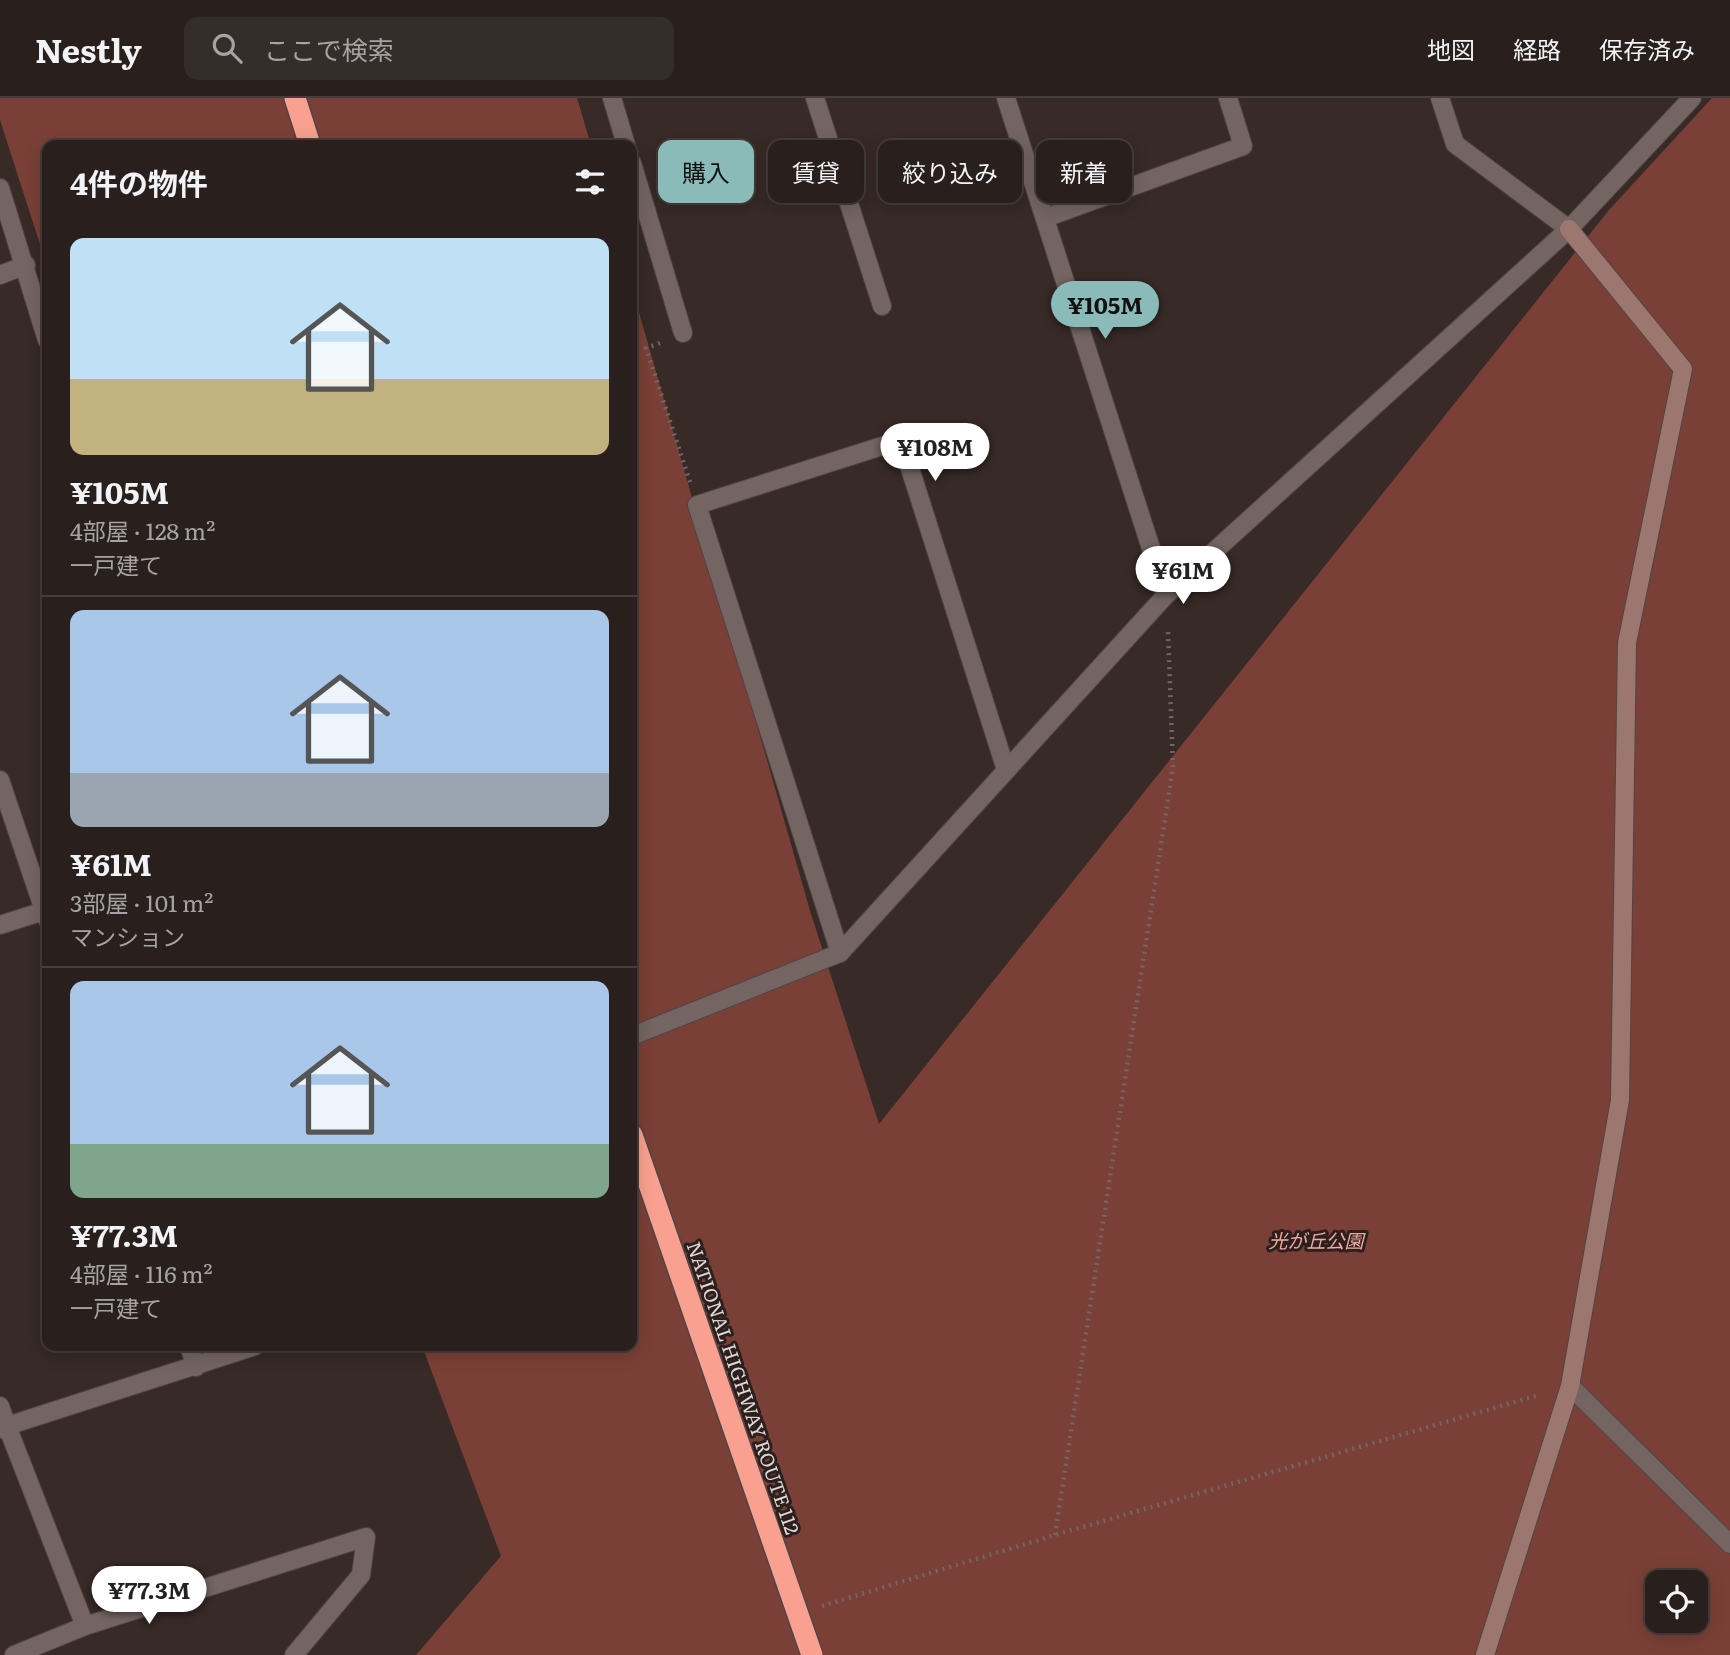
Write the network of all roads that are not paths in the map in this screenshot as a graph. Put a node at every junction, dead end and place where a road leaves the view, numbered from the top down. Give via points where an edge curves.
1 (295, 98) edge
2 (612, 98) edge
3 (814, 98) edge
4 (1006, 98) edge
5 (1228, 98) edge
6 (1440, 98) edge
7 (1692, 98) edge
8 (308, 140) edge
9 (625, 140) edge
10 (637, 180) edge
11 (0, 188) edge
12 (1045, 218) junction
13 (1569, 229) junction
14 (26, 265) junction
15 (0, 275) edge
16 (882, 306) dead end
17 (42, 322) edge
18 (683, 333) road end
19 (1166, 595) junction
20 (1006, 771) junction
21 (0, 780) edge
22 (42, 901) edge
23 (42, 914) edge
24 (0, 925) edge
25 (840, 953) junction
26 (637, 1034) edge
27 (637, 1150) edge
28 (191, 1351) edge
29 (242, 1351) edge
30 (196, 1367) junction
31 (1570, 1386) junction
32 (0, 1406) edge
33 (3, 1428) edge
34 (1730, 1545) edge
35 (85, 1626) junction
36 (13, 1655) edge
37 (294, 1655) edge
38 (812, 1655) edge
39 (1485, 1655) edge

1 - 8 highway
2 - 9 street
3 - 16 street
4 - 12 street
5 - 12 street via 1243,146
6 - 13 street via 1455,144
7 - 13 street
10 - 18 street
11 - 14 street
12 - 19 street
13 - 19 street
13 - 31 street via 1683,369 1627,643 1620,1100
14 - 15 street
14 - 17 street
19 - 20 street
20 - 25 street
20 - 25 street via 901,440 697,505
21 - 22 street
23 - 24 street
25 - 26 street
27 - 38 highway, NATIONAL HIGHWAY ROUTE 112
28 - 30 street
29 - 30 street
30 - 33 street
31 - 34 street
31 - 39 street
32 - 33 street
33 - 35 street
35 - 36 street
35 - 37 street via 366,1537 361,1575

